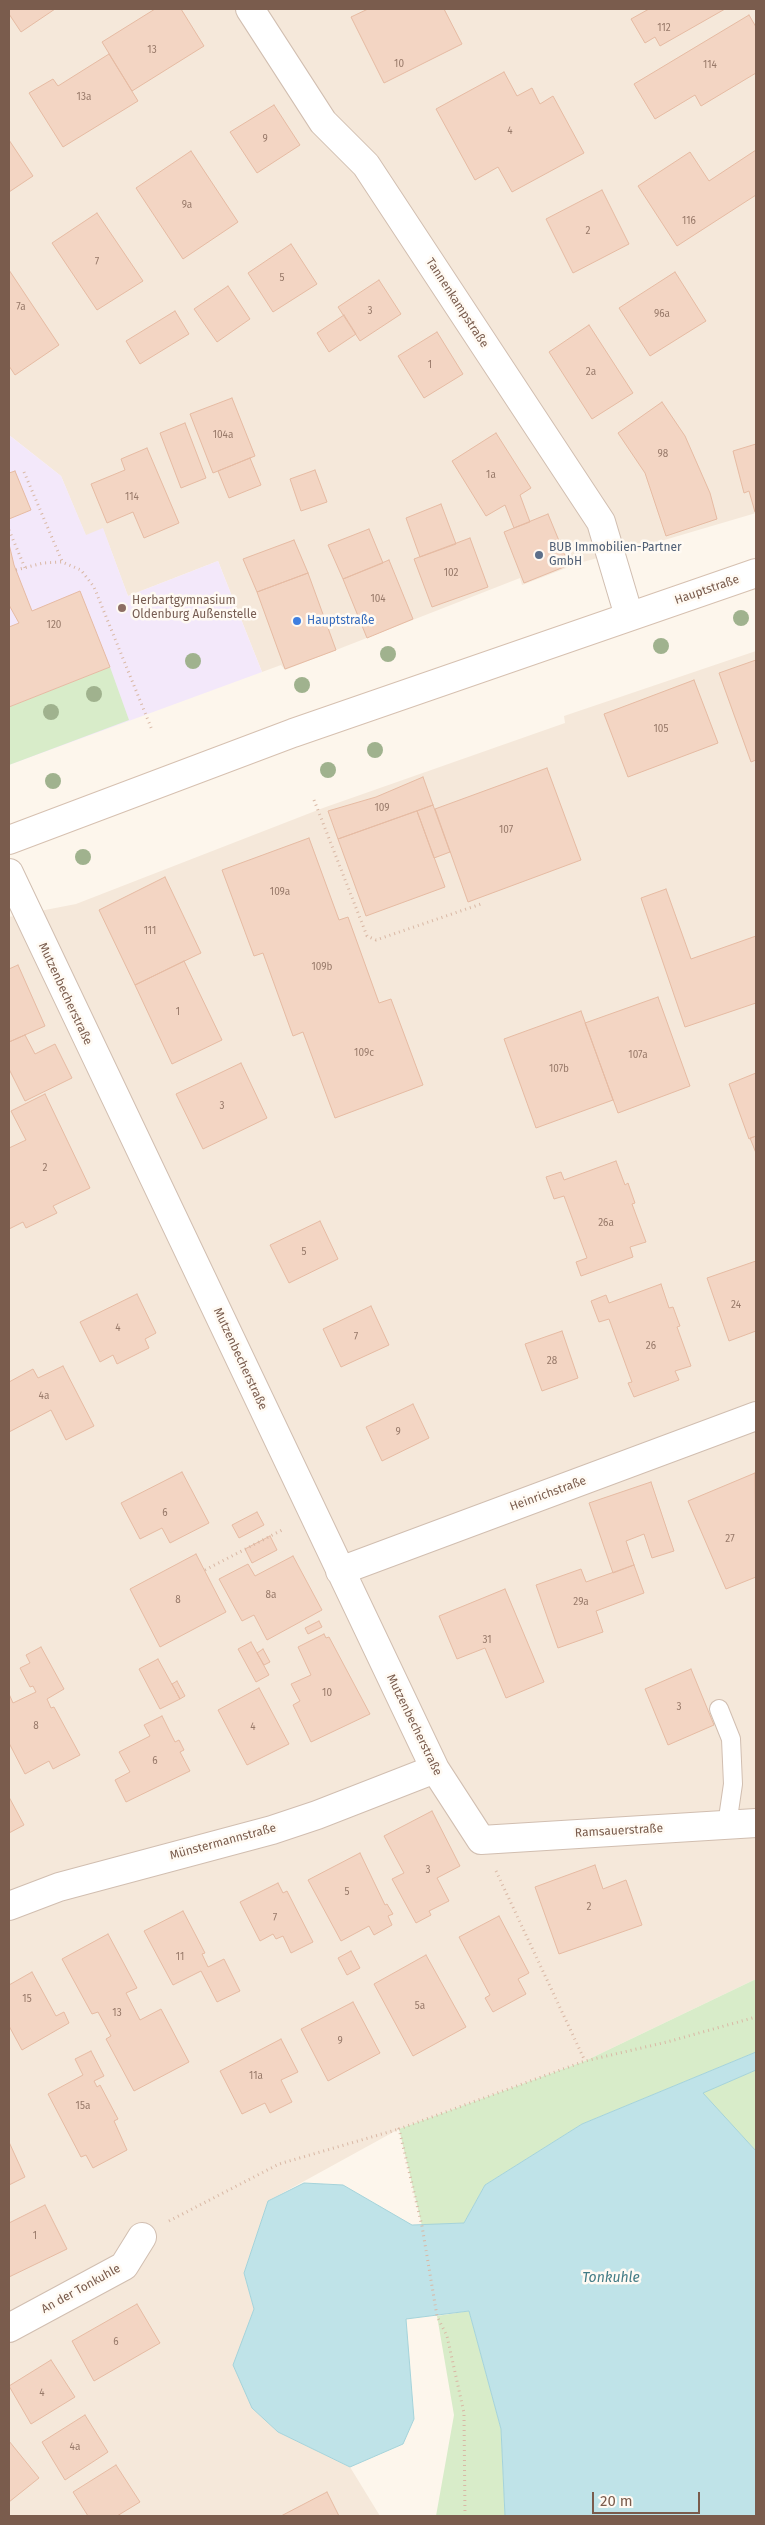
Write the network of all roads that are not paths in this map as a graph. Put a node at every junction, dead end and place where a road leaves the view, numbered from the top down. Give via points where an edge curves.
1 (250, 9) edge
2 (756, 573) edge
3 (629, 616) junction
4 (9, 840) edge
5 (9, 873) edge
6 (756, 1416) edge
7 (340, 1571) junction
8 (719, 1709) dead end
9 (434, 1769) junction
10 (756, 1823) edge
11 (727, 1825) junction
12 (481, 1840) joint
13 (9, 1906) edge
14 (142, 2237) road end
15 (9, 2328) edge

1 - 3 street, Tannenkampstraße via 324,122 366,165 601,522
2 - 3 street, Hauptstraße
3 - 4 street, Hauptstraße via 161,781
5 - 7 street, Mutzenbecherstraße
6 - 7 street, Heinrichstraße
7 - 9 street, Mutzenbecherstraße
8 - 11 lane via 731,1739 733,1784
9 - 12 street, Mutzenbecherstraße
9 - 13 street, Münstermannstraße via 272,1830 59,1887
10 - 11 street, Ramsauerstraße
11 - 12 street, Ramsauerstraße
14 - 15 street, An der Tonkuhle via 124,2266

